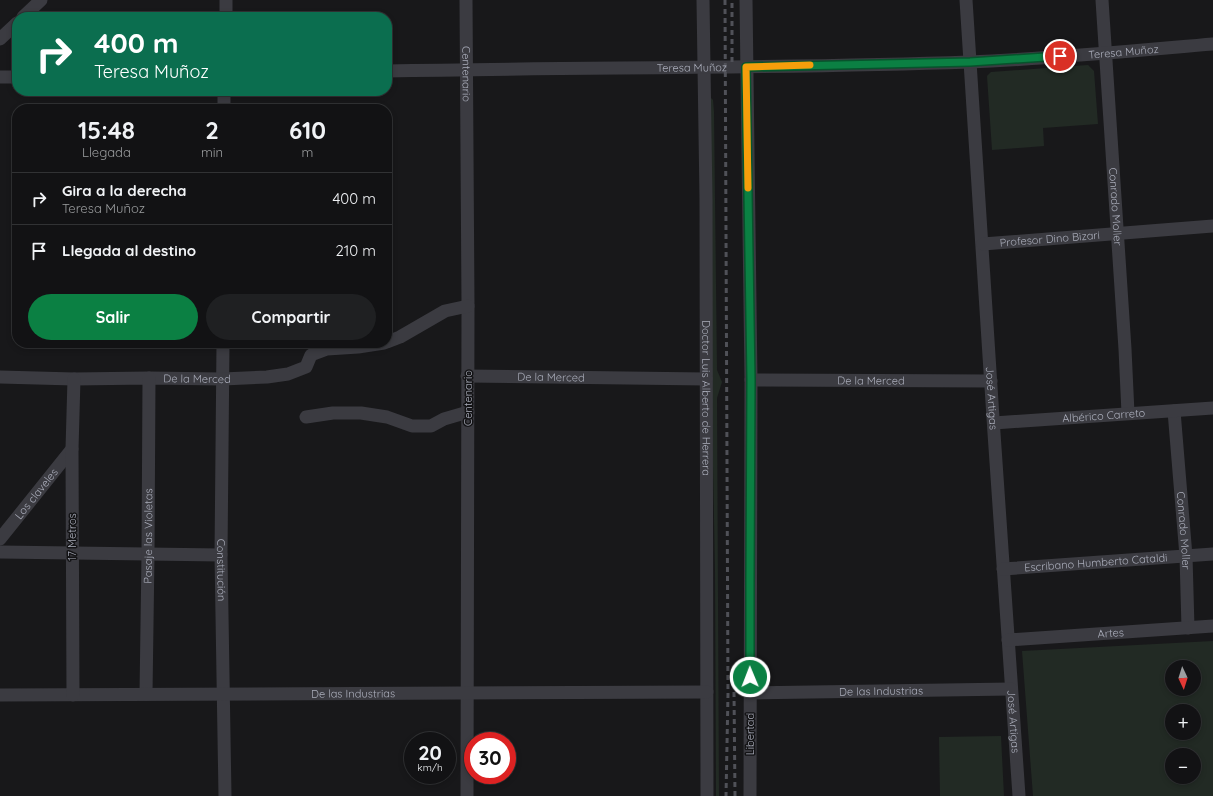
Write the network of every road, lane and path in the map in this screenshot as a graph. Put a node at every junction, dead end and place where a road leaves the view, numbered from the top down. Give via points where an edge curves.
1 (41, 0) edge
2 (226, 0) edge
3 (466, 0) edge
4 (703, 0) edge
5 (746, 0) edge
6 (966, 0) edge
7 (1102, 0) edge
8 (28, 12) edge
9 (226, 12) edge
10 (12, 28) edge
11 (0, 39) edge
12 (1213, 44) edge
13 (1106, 53) junction
14 (970, 62) junction
15 (746, 67) junction
16 (703, 68) junction
17 (467, 70) junction
18 (392, 71) edge
19 (0, 77) edge
20 (12, 77) edge
21 (1213, 226) edge
22 (1118, 233) junction
23 (983, 244) junction
24 (468, 306) junction
25 (392, 340) edge
26 (224, 348) edge
27 (342, 348) edge
28 (468, 376) junction
29 (0, 377) edge
30 (149, 378) junction
31 (74, 379) junction
32 (223, 379) junction
33 (706, 379) junction
34 (751, 380) junction
35 (992, 381) junction
36 (1213, 408) edge
37 (1174, 410) junction
38 (468, 412) junction
39 (1128, 413) junction
40 (306, 418) dead end
41 (994, 423) junction
42 (72, 449) junction
43 (0, 539) edge
44 (0, 552) edge
45 (72, 553) junction
46 (148, 554) junction
47 (1213, 554) edge
48 (221, 556) junction
49 (1186, 556) junction
50 (1003, 569) junction
51 (1213, 626) edge
52 (1188, 628) junction
53 (1008, 640) junction
54 (1011, 689) junction
55 (707, 692) junction
56 (751, 692) junction
57 (468, 693) junction
58 (146, 694) junction
59 (223, 694) junction
60 (0, 695) edge
61 (73, 695) junction
62 (225, 796) edge
63 (467, 796) edge
64 (708, 796) edge
65 (750, 796) edge
66 (1019, 796) edge

1 - 8 street
2 - 9 street
3 - 17 street, Centenario
4 - 16 street, Doctor Luis Alberto de Herrera
5 - 15 street, Libertad
6 - 14 street, José Artigas
7 - 13 street, Conrado Moller
10 - 11 street
12 - 13 street, Teresa Muñoz
13 - 14 street, Teresa Muñoz
13 - 22 street, Conrado Moller
14 - 15 street, Teresa Muñoz
14 - 23 street, José Artigas
15 - 16 street, Teresa Muñoz
15 - 34 street, Libertad
16 - 17 street, Teresa Muñoz
16 - 33 street, Doctor Luis Alberto de Herrera
17 - 18 street, Teresa Muñoz
17 - 24 street, Centenario
19 - 20 street
21 - 22 street, Profesor Dino Bizari
22 - 23 street, Profesor Dino Bizari
22 - 39 street, Conrado Moller
23 - 35 street, José Artigas
24 - 25 street via 445,311
24 - 28 street, Centenario
26 - 32 street, Constitución
27 - 32 street, De la Merced via 327,349 311,355 306,367 288,374
28 - 33 street, De la Merced
28 - 38 street, Centenario
29 - 31 street, De la Merced
30 - 31 street, De la Merced
30 - 32 street, De la Merced
30 - 46 street, Pasaje las Violetas
31 - 42 street, 17 Metros
32 - 48 street, Constitución
33 - 55 street, Doctor Luis Alberto de Herrera
34 - 35 street, De la Merced
34 - 56 street, Libertad
35 - 41 street, José Artigas
36 - 37 street, Albérico Carreto
37 - 39 street, Albérico Carreto
37 - 49 street, Conrado Moller
38 - 40 street via 431,426 412,426 387,417 362,413 333,412
38 - 57 street, Centenario
39 - 41 street, Albérico Carreto
41 - 50 street, José Artigas
42 - 43 street, Los claveles
42 - 45 street, 17 Metros
44 - 45 street
45 - 46 street
45 - 61 street, 17 Metros
46 - 48 street
46 - 58 street, Pasaje las Violetas
47 - 49 street, Escribano Humberto Cataldi
48 - 59 street, Constitución
49 - 50 street, Escribano Humberto Cataldi
49 - 52 street, Conrado Moller
50 - 53 street, José Artigas
51 - 52 street, Artes
52 - 53 street, Artes
53 - 54 street, José Artigas
54 - 56 street, De las Industrias
54 - 66 street, José Artigas
55 - 57 street, De las Industrias
55 - 64 street, Doctor Luis Alberto de Herrera
56 - 65 street, Libertad
57 - 59 street, De las Industrias
57 - 63 street, Centenario
58 - 59 street, De las Industrias
58 - 61 street, De las Industrias
59 - 62 street, Constitución
60 - 61 street, De las Industrias

